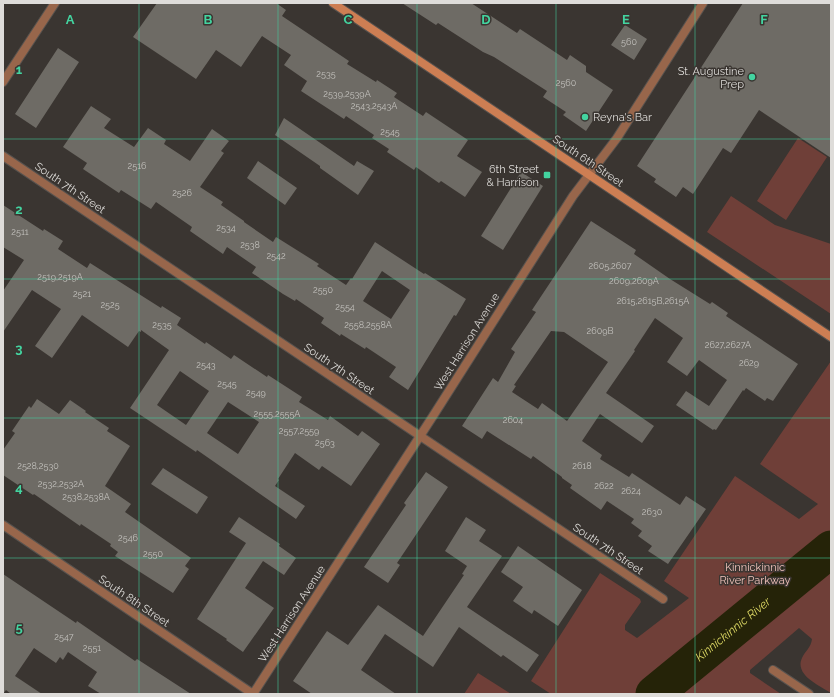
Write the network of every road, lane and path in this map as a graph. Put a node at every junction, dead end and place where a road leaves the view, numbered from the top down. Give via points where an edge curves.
1 (55, 3) edge
2 (333, 3) edge
3 (703, 3) edge
4 (3, 82) edge
5 (3, 156) edge
6 (589, 175) junction
7 (831, 337) edge
8 (420, 436) junction
9 (3, 525) edge
10 (663, 599) dead end
11 (773, 670) dead end
12 (253, 694) edge
13 (809, 694) edge

1 - 4 street
2 - 6 street, South 6th Street
3 - 6 street, West Harrison Avenue via 617,138
5 - 8 street, South 7th Street
6 - 7 street, South 6th Street
6 - 8 street, West Harrison Avenue via 573,196
8 - 10 street, South 7th Street
8 - 12 street, West Harrison Avenue
9 - 12 street, South 8th Street
11 - 13 street

